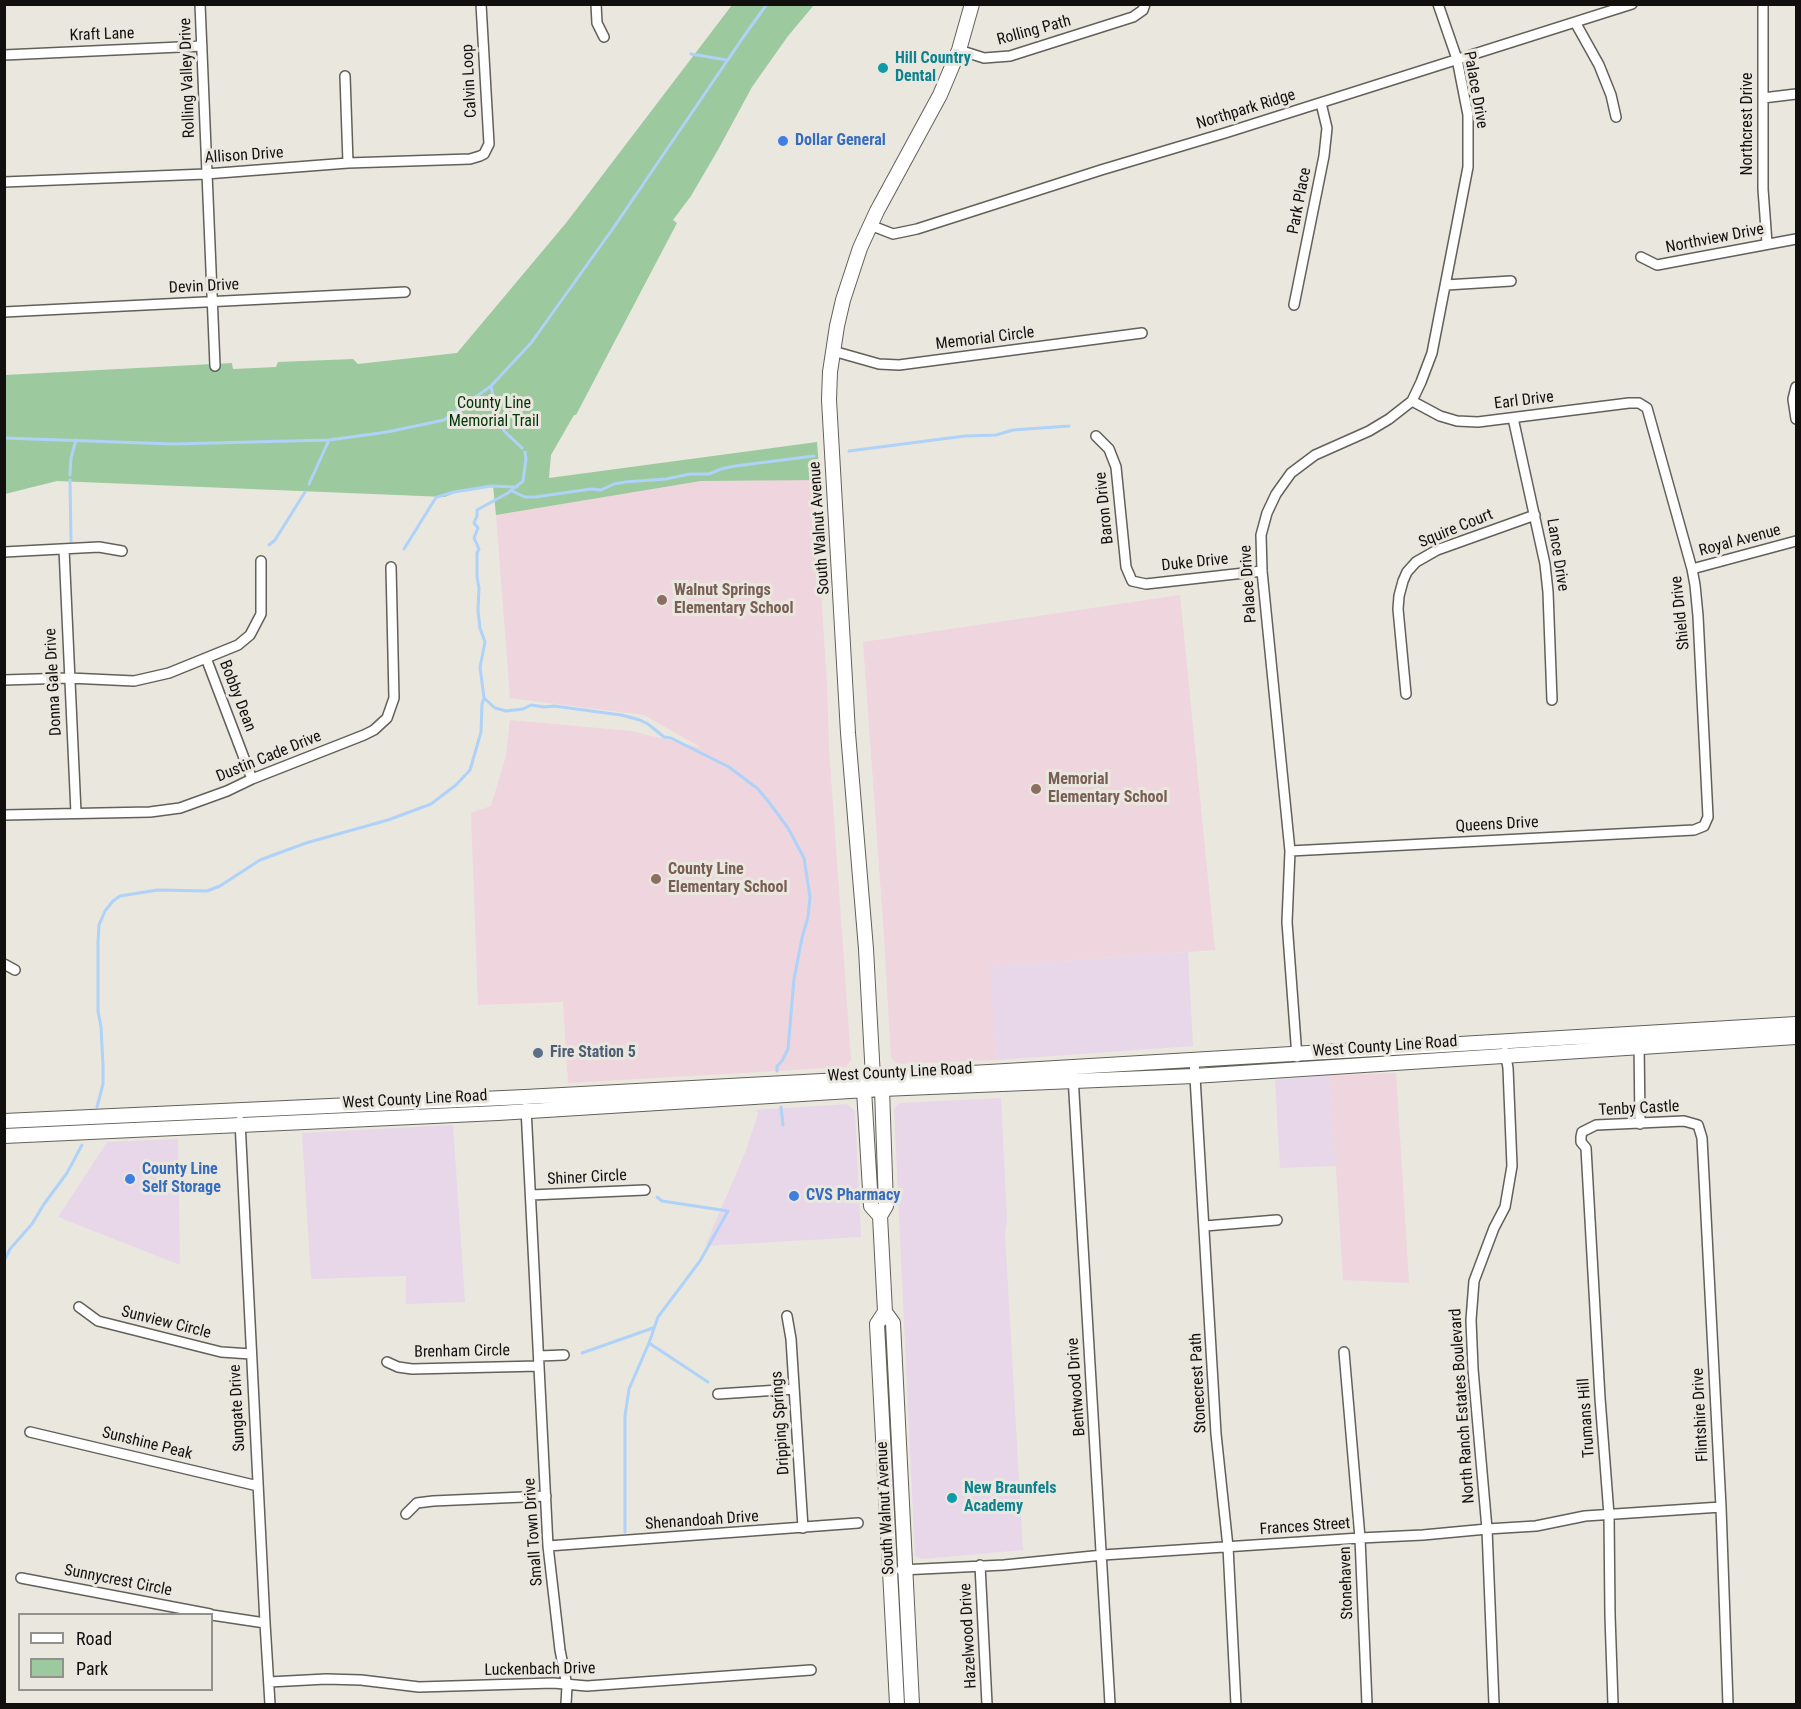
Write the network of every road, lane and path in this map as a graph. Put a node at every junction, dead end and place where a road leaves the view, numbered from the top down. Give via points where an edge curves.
1 (200, 4) edge
2 (481, 4) edge
3 (596, 4) edge
4 (972, 4) edge
5 (1145, 4) edge
6 (1438, 4) edge
7 (1632, 4) edge
8 (1763, 4) edge
9 (1575, 22) junction
10 (604, 37) dead end
11 (202, 46) junction
12 (959, 50) junction
13 (4, 55) edge
14 (1457, 59) junction
15 (345, 76) dead end
16 (1797, 94) edge
17 (1763, 98) junction
18 (1321, 102) junction
19 (1616, 117) dead end
20 (484, 154) joint
21 (348, 163) junction
22 (206, 174) junction
23 (4, 182) edge
24 (870, 225) junction
25 (1797, 239) edge
26 (1767, 243) junction
27 (1641, 257) dead end
28 (1511, 281) dead end
29 (1446, 285) junction
30 (405, 292) dead end
31 (212, 302) junction
32 (1294, 305) dead end
33 (4, 312) edge
34 (1142, 333) dead end
35 (833, 351) junction
36 (215, 366) dead end
37 (1796, 387) edge
38 (1412, 401) junction
39 (1643, 404) joint
40 (1513, 418) junction
41 (1797, 419) edge
42 (1096, 436) dead end
43 (1535, 515) junction
44 (1797, 541) edge
45 (64, 549) junction
46 (122, 551) dead end
47 (4, 552) edge
48 (261, 561) dead end
49 (391, 567) dead end
50 (1692, 569) junction
51 (1262, 571) junction
52 (1132, 581) joint
53 (206, 658) junction
54 (69, 678) junction
55 (4, 681) edge
56 (1406, 694) dead end
57 (1551, 700) dead end
58 (252, 779) junction
59 (76, 813) junction
60 (4, 816) edge
61 (1704, 826) joint
62 (1290, 851) junction
63 (4, 964) edge
64 (15, 970) dead end
65 (1797, 1024) edge
66 (1638, 1033) junction
67 (1797, 1037) edge
68 (1503, 1041) junction
69 (1639, 1048) junction
70 (1297, 1053) junction
71 (1506, 1056) junction
72 (1194, 1060) junction
73 (1073, 1067) junction
74 (1298, 1070) junction
75 (1194, 1076) junction
76 (873, 1078) junction
77 (1073, 1082) junction
78 (882, 1089) junction
79 (864, 1090) junction
80 (525, 1104) junction
81 (239, 1110) junction
82 (4, 1120) edge
83 (122, 1123) junction
84 (1640, 1124) junction
85 (240, 1125) junction
86 (1698, 1125) joint
87 (1582, 1132) joint
88 (4, 1136) edge
89 (645, 1190) dead end
90 (531, 1196) junction
91 (880, 1216) junction
92 (1277, 1220) dead end
93 (1205, 1226) junction
94 (79, 1307) dead end
95 (885, 1312) junction
96 (787, 1316) dead end
97 (1344, 1352) dead end
98 (251, 1354) junction
99 (564, 1355) dead end
100 (539, 1361) junction
101 (387, 1362) dead end
102 (794, 1389) junction
103 (718, 1394) dead end
104 (30, 1432) dead end
105 (258, 1486) junction
106 (546, 1496) junction
107 (1721, 1507) junction
108 (406, 1514) dead end
109 (1609, 1515) junction
110 (858, 1523) dead end
111 (803, 1528) junction
112 (1487, 1529) junction
113 (1360, 1538) junction
114 (548, 1546) junction
115 (1228, 1547) junction
116 (1102, 1555) junction
117 (980, 1565) junction
118 (890, 1570) junction
119 (906, 1570) junction
120 (21, 1578) dead end
121 (201, 1613) edge
122 (213, 1615) edge
123 (264, 1623) junction
124 (811, 1670) dead end
125 (269, 1682) junction
126 (566, 1684) junction
127 (270, 1704) edge
128 (566, 1704) edge
129 (897, 1704) edge
130 (912, 1704) edge
131 (987, 1704) edge
132 (1110, 1704) edge
133 (1236, 1704) edge
134 (1366, 1704) edge
135 (1494, 1704) edge
136 (1613, 1704) edge
137 (1728, 1704) edge

1 - 11 street, Rolling Valley Drive
2 - 20 street, Calvin Loop via 489,140
3 - 10 street via 597,23
4 - 12 main road, South Walnut Avenue
5 - 12 street, Rolling Path via 1132,17 1010,56 984,58
6 - 14 street, Palace Drive
7 - 9 street, Northpark Ridge
8 - 17 street, Northcrest Drive
9 - 14 street, Northpark Ridge
9 - 19 street via 1599,65
11 - 13 street, Kraft Lane
11 - 22 street, Rolling Valley Drive
12 - 24 main road, South Walnut Avenue via 937,102
14 - 18 street, Northpark Ridge
14 - 29 street, Palace Drive via 1468,115 1468,167
15 - 21 street
16 - 17 street
17 - 26 street, Northcrest Drive
18 - 24 street, Northpark Ridge via 917,229 893,234
18 - 32 street, Park Place via 1327,128 1324,156
20 - 21 street, Allison Drive via 470,159
21 - 22 street, Allison Drive
22 - 23 street, Allison Drive
22 - 31 street, Rolling Valley Drive
24 - 35 main road, South Walnut Avenue via 843,300
25 - 26 street, Northview Drive
26 - 27 street, Northview Drive via 1657,265
28 - 29 street
29 - 38 street, Palace Drive via 1432,353
30 - 31 street, Devin Drive
31 - 33 street, Devin Drive
31 - 36 street, Rolling Valley Drive
34 - 35 street, Memorial Circle via 899,365 879,364
35 - 76 main road, South Walnut Avenue via 829,412
37 - 41 street via 1793,404
38 - 40 street, Earl Drive via 1456,421
38 - 51 street, Palace Drive via 1369,431 1315,455 1291,473 1267,513 1261,535
39 - 40 street, Earl Drive
39 - 50 street, Shield Drive
40 - 43 street, Lance Drive
42 - 52 street, Baron Drive via 1109,449 1116,466 1126,567
43 - 56 street, Squire Court via 1437,550 1407,572 1398,609
43 - 57 street, Lance Drive via 1547,577
44 - 50 street, Royal Avenue
45 - 46 street
45 - 47 street
45 - 54 street, Donna Gale Drive
48 - 53 street via 262,608 255,629 238,645
49 - 58 street, Dustin Cade Drive via 395,687 387,718 364,735
50 - 61 street, Shield Drive via 1708,817
51 - 52 street, Duke Drive via 1146,584
51 - 62 street, Palace Drive
53 - 54 street via 169,673 134,681
53 - 58 street, Bobby Dean
54 - 55 street
54 - 59 street, Donna Gale Drive
58 - 59 street, Dustin Cade Drive via 180,808
59 - 60 street, Dustin Cade Drive
61 - 62 street, Queens Drive via 1694,830
62 - 70 street, Palace Drive via 1287,922
63 - 64 street
65 - 66 main road, West County Line Road
66 - 68 main road, West County Line Road
66 - 69 street
67 - 69 main road, West County Line Road
68 - 70 main road, West County Line Road
68 - 71 street, North Ranch Estates Boulevard
69 - 71 main road, West County Line Road
69 - 84 street
70 - 72 main road, West County Line Road
70 - 74 street, Palace Drive
71 - 74 main road, West County Line Road
71 - 112 street, North Ranch Estates Boulevard via 1512,1166 1505,1207 1477,1269 1471,1306
72 - 73 main road, West County Line Road
72 - 75 street, Stonecrest Path
73 - 76 main road, West County Line Road
73 - 77 street, Bentwood Drive
74 - 75 main road, West County Line Road
75 - 77 main road, West County Line Road
75 - 93 street, Stonecrest Path
76 - 78 main road
76 - 79 main road
76 - 80 main road, West County Line Road
77 - 78 main road, West County Line Road
77 - 116 street, Bentwood Drive
78 - 79 main road, West County Line Road
78 - 91 main road, South Walnut Avenue via 886,1206
79 - 80 main road, West County Line Road
79 - 91 main road, South Walnut Avenue via 871,1206
80 - 81 main road, West County Line Road
80 - 85 main road, West County Line Road
80 - 90 street, Small Town Drive
81 - 83 main road, West County Line Road
81 - 85 street, Sungate Drive
82 - 83 main road, West County Line Road
83 - 85 main road, West County Line Road
83 - 88 main road, West County Line Road
84 - 86 street, Tenby Castle via 1684,1121
84 - 87 street, Tenby Castle via 1596,1125
85 - 98 street, Sungate Drive
86 - 107 street, Flintshire Drive via 1702,1138
87 - 109 street, Trumans Hill
89 - 90 street, Shiner Circle
90 - 100 street, Small Town Drive
91 - 95 main road, South Walnut Avenue
92 - 93 street
93 - 115 street, Stonecrest Path via 1216,1434
94 - 98 street, Sunview Circle via 98,1321 221,1353
95 - 118 main road, South Walnut Avenue via 877,1324
95 - 119 main road, South Walnut Avenue via 893,1323
96 - 102 street, Dripping Springs
97 - 113 street, Stonehaven
98 - 105 street, Sungate Drive
99 - 100 street
100 - 101 street, Brenham Circle via 412,1369
100 - 106 street, Small Town Drive
102 - 103 street
102 - 111 street, Dripping Springs
104 - 105 street, Sunshine Peak
105 - 123 street, Sungate Drive
106 - 108 street via 417,1503
106 - 114 street, Small Town Drive
107 - 109 street, Frances Street
107 - 137 street, Flintshire Drive
109 - 112 street, Frances Street
109 - 136 street, Trumans Hill
110 - 111 street, Shenandoah Drive
111 - 114 street, Shenandoah Drive
112 - 113 street, Frances Street
112 - 135 street, North Ranch Estates Boulevard
113 - 115 street, Frances Street
113 - 134 street, Stonehaven
114 - 126 street, Small Town Drive
115 - 116 street, Frances Street
115 - 133 street, Stonecrest Path
116 - 117 street, Frances Street
116 - 132 street, Bentwood Drive
117 - 119 street, Frances Street
117 - 131 street, Hazelwood Drive
118 - 119 street, Frances Street
118 - 129 main road, South Walnut Avenue
119 - 130 main road, South Walnut Avenue
120 - 121 street, Sunnycrest Circle
122 - 123 street, Sunnycrest Circle
123 - 125 street, Sungate Drive
124 - 126 street, Luckenbach Drive via 587,1686
125 - 126 street, Luckenbach Drive via 361,1680 419,1687
125 - 127 street, Sungate Drive
126 - 128 street, Small Town Drive

